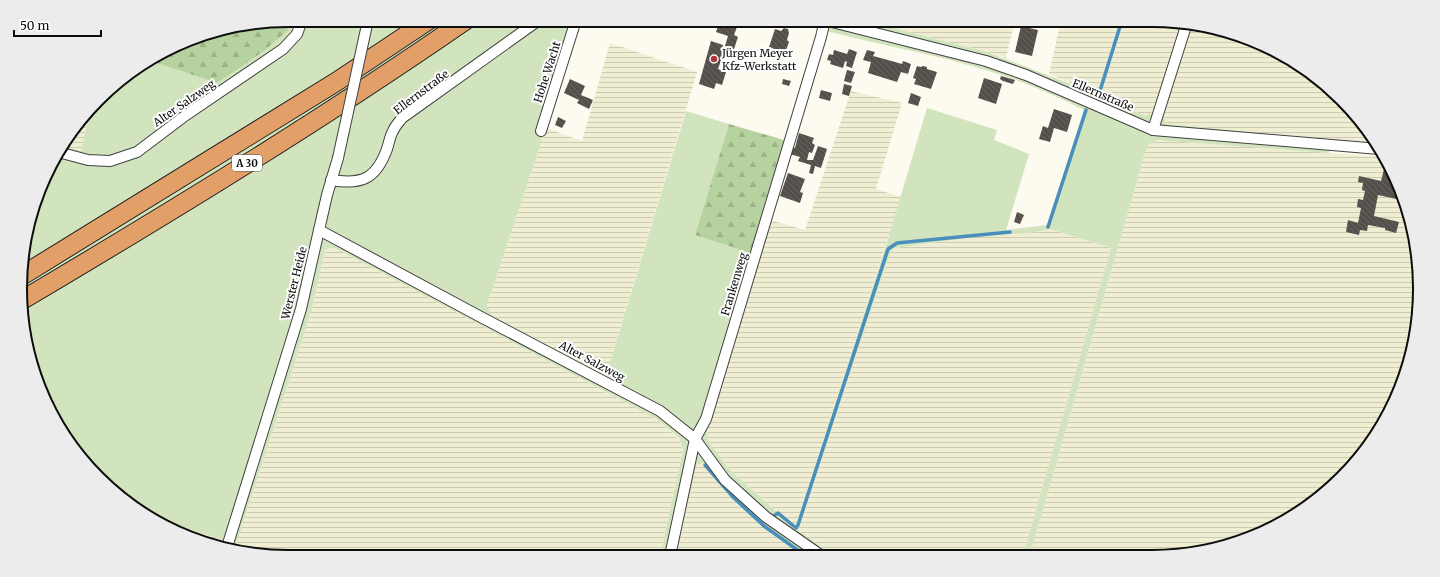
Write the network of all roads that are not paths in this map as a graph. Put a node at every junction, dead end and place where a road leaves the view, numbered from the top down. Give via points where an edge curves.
1 (300, 27) edge
2 (366, 27) edge
3 (418, 27) edge
4 (455, 27) edge
5 (529, 27) edge
6 (574, 27) edge
7 (823, 27) edge
8 (852, 27) edge
9 (1185, 29) edge
10 (1153, 130) junction
11 (541, 132) dead end
12 (1372, 148) edge
13 (65, 154) edge
14 (331, 180) junction
15 (319, 230) junction
16 (28, 272) edge
17 (27, 297) edge
18 (695, 438) junction
19 (228, 543) edge
20 (671, 550) edge
21 (813, 550) edge

1 - 13 street, Alter Salzweg via 297,34 283,48 137,152 110,161 88,160
2 - 14 street, Werster Heide, bridge
3 - 16 highway, A 30 via 336,82
4 - 17 highway, A 30 via 320,117 150,224
5 - 14 street, Ellernstraße via 402,118 393,131 379,167 367,178 357,182
6 - 11 street, Hohe Wacht
7 - 18 street, Frankenweg via 706,419
8 - 10 street, Ellernstraße via 986,61 1026,75
9 - 10 street
10 - 12 street, Ellernstraße
14 - 15 street, Werster Heide
15 - 18 street, Alter Salzweg via 660,411
15 - 19 street, Werster Heide via 302,309
18 - 20 street, Frankenweg
18 - 21 street, Alter Salzweg via 731,485 766,517

